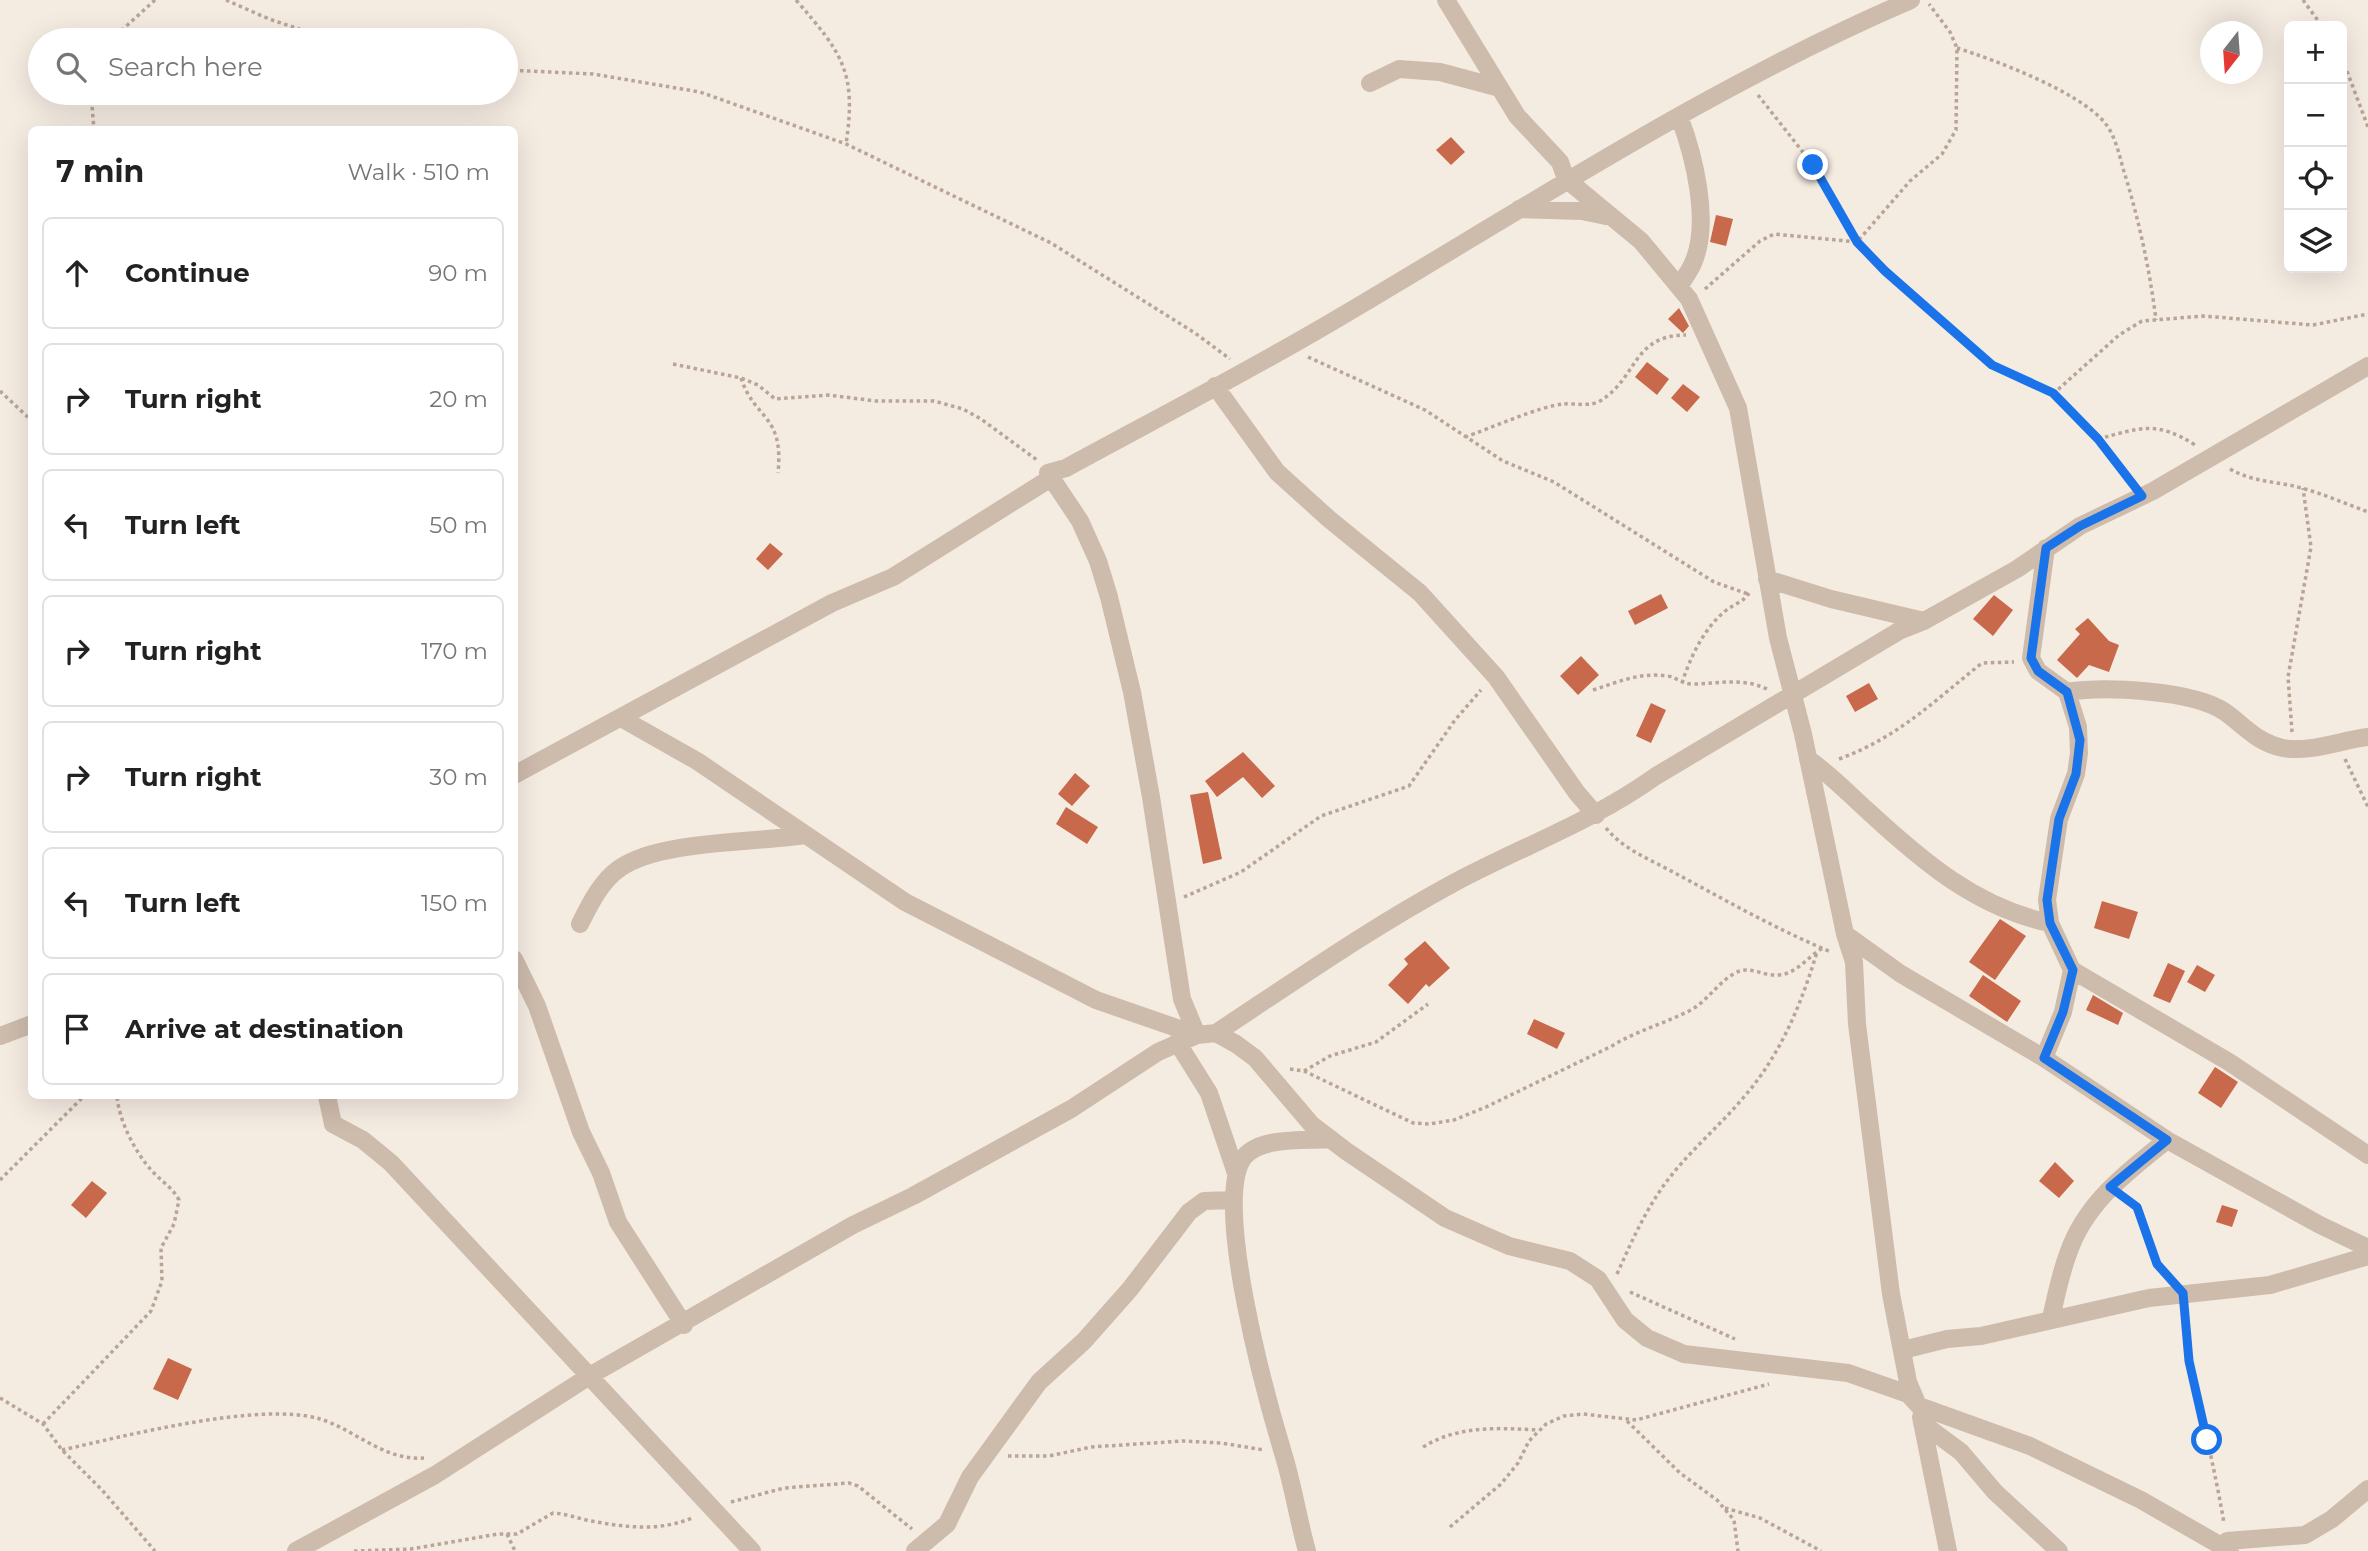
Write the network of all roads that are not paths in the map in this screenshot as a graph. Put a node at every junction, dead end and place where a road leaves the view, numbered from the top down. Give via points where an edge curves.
1 (1447, 0) edge
2 (1911, 0) edge
3 (1370, 83) dead end
4 (1500, 88) junction
5 (1679, 116) junction
6 (1566, 178) junction
7 (1519, 209) junction
8 (1613, 219) junction
9 (1684, 293) junction
10 (2368, 366) edge
11 (1215, 386) junction
12 (1050, 476) junction
13 (2046, 548) junction
14 (1768, 584) junction
15 (1924, 621) junction
16 (2067, 692) junction
17 (1791, 697) junction
18 (621, 718) junction
19 (2368, 737) edge
20 (1814, 763) junction
21 (518, 773) edge
22 (1596, 815) junction
23 (805, 835) junction
24 (2050, 923) junction
25 (580, 924) dead end
26 (1845, 934) junction
27 (518, 967) edge
28 (2073, 970) junction
29 (28, 1026) edge
30 (1216, 1033) junction
31 (1197, 1035) junction
32 (0, 1036) edge
33 (1177, 1042) junction
34 (2044, 1058) junction
35 (328, 1099) edge
36 (1331, 1139) junction
37 (2167, 1140) junction
38 (2368, 1155) edge
39 (1236, 1173) junction
40 (1233, 1200) junction
41 (2367, 1257) edge
42 (2051, 1318) junction
43 (684, 1325) junction
44 (1903, 1350) junction
45 (591, 1375) junction
46 (1919, 1410) junction
47 (2368, 1489) edge
48 (921, 1546) edge
49 (2228, 1546) edge
50 (296, 1551) edge
51 (752, 1551) edge
52 (1307, 1551) edge
53 (1948, 1551) edge
54 (2059, 1551) edge

1 - 4 street
2 - 5 street via 1848,27
3 - 4 street via 1399,69 1453,75
4 - 6 street via 1532,134 1560,162
5 - 6 street
5 - 9 street via 1692,149 1700,214
6 - 7 street
6 - 8 street
7 - 8 street via 1582,211
7 - 11 street
8 - 9 street via 1641,240
9 - 14 street via 1738,408
10 - 13 street
11 - 12 street
11 - 22 street via 1277,472 1420,593 1496,677
12 - 18 street via 893,577 832,603
12 - 31 street via 1080,521 1108,597 1132,692 1182,999
13 - 15 street
13 - 16 street via 2031,658 2038,671
14 - 15 street
14 - 17 street
15 - 17 street via 1899,631
16 - 19 street via 2119,688 2202,702 2225,712 2259,741 2293,748
16 - 24 street via 2078,727 2079,753 2059,819 2047,900
17 - 20 street
17 - 22 street
18 - 21 street
18 - 23 street via 697,761
20 - 24 street via 1888,830 1968,892 2026,918
20 - 26 street
22 - 30 street via 1445,887
23 - 25 street via 680,846 621,867 603,884
23 - 31 street via 905,902 1084,994
24 - 28 street
26 - 34 street via 1901,974
26 - 44 street via 1854,962 1857,1024 1891,1294
27 - 43 street via 537,1006 618,1222
28 - 34 street via 2063,1012
28 - 38 street via 2229,1062
29 - 32 street
30 - 31 street
30 - 36 street via 1262,1065 1312,1125
31 - 33 street
33 - 39 street via 1209,1093
33 - 43 street via 1071,1109 853,1225
34 - 37 street
35 - 45 street via 333,1124 391,1163
36 - 39 street via 1254,1149
36 - 46 street via 1445,1218 1509,1246 1570,1261 1606,1284 1625,1320 1667,1349 1848,1373 1908,1394
37 - 41 street via 2320,1225
37 - 42 street via 2110,1187 2078,1230
39 - 40 street
40 - 48 street via 1204,1201 1189,1212 1130,1289 1039,1382 970,1477 947,1524
40 - 52 street via 1239,1265
41 - 42 street via 2270,1285 2183,1293
42 - 44 street
43 - 45 street
44 - 46 street
45 - 50 street via 435,1475
45 - 51 street
46 - 49 street via 2030,1446
46 - 53 street
46 - 54 street via 1995,1492
47 - 49 street via 2305,1535

